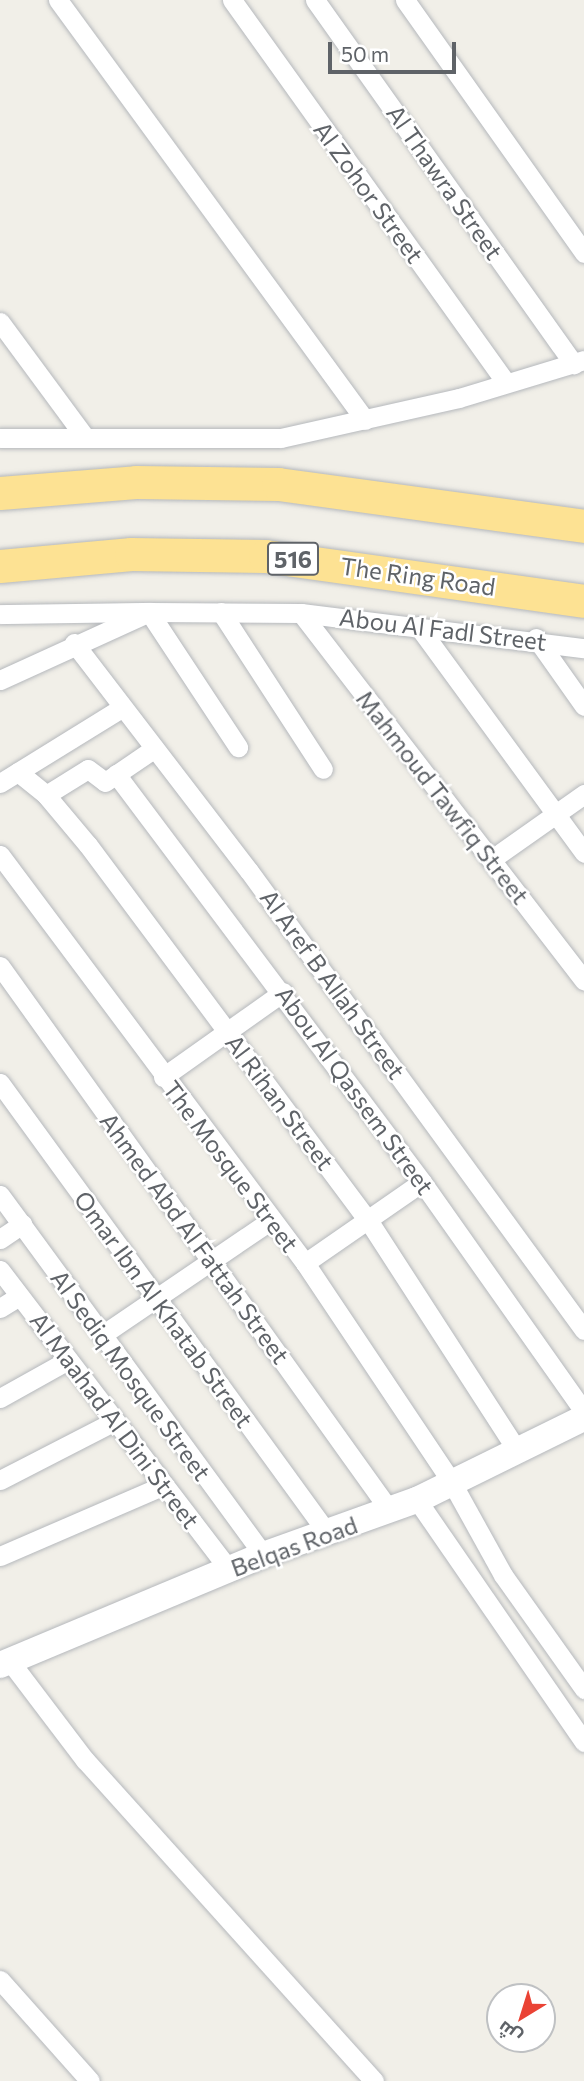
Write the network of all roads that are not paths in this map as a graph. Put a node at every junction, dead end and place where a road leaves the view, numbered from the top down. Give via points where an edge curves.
1 (58, 0) edge
2 (232, 0) edge
3 (315, 0) edge
4 (405, 0) edge
5 (584, 253) edge
6 (0, 322) edge
7 (579, 362) edge
8 (506, 383) junction
9 (365, 420) junction
10 (2, 436) edge
11 (84, 436) junction
12 (0, 493) edge
13 (584, 526) edge
14 (0, 565) edge
15 (584, 601) edge
16 (149, 612) junction
17 (221, 612) junction
18 (301, 613) junction
19 (0, 614) edge
20 (418, 626) junction
21 (536, 638) junction
22 (74, 643) junction
23 (584, 648) edge
24 (0, 680) edge
25 (584, 706) edge
26 (120, 709) junction
27 (238, 747) dead end
28 (152, 750) junction
29 (323, 769) dead end
30 (18, 772) junction
31 (116, 774) junction
32 (0, 783) edge
33 (584, 794) edge
34 (46, 795) junction
35 (555, 814) junction
36 (584, 853) edge
37 (0, 855) edge
38 (492, 859) junction
39 (0, 966) edge
40 (584, 981) edge
41 (283, 992) junction
42 (227, 1031) junction
43 (163, 1077) junction
44 (0, 1083) edge
45 (422, 1182) junction
46 (0, 1195) edge
47 (271, 1220) junction
48 (368, 1220) junction
49 (22, 1224) junction
50 (0, 1239) edge
51 (211, 1261) junction
52 (305, 1264) junction
53 (0, 1270) edge
54 (19, 1296) junction
55 (156, 1298) junction
56 (0, 1308) edge
57 (584, 1330) edge
58 (102, 1335) junction
59 (68, 1360) junction
60 (0, 1398) edge
61 (584, 1412) edge
62 (584, 1418) edge
63 (115, 1421) junction
64 (518, 1452) junction
65 (0, 1480) edge
66 (452, 1483) junction
67 (164, 1485) junction
68 (417, 1500) junction
69 (390, 1511) junction
70 (328, 1534) junction
71 (263, 1555) junction
72 (0, 1556) edge
73 (229, 1570) junction
74 (5, 1662) edge
75 (584, 1689) edge
76 (584, 1742) edge
77 (0, 1980) edge
78 (90, 2081) edge
79 (374, 2081) edge

1 - 9 street
2 - 8 street, Al Zohor Street
3 - 7 street, Al Thawra Street
4 - 5 street
6 - 11 street
7 - 8 street
8 - 9 street
9 - 11 street via 281,438
10 - 11 street
12 - 13 highway via 136,482 278,484
14 - 15 highway, The Ring Road / 516 via 131,554 265,556
16 - 17 street, Abou Al Fadl Street
16 - 19 street, Abou Al Fadl Street
16 - 22 street
16 - 27 street
17 - 18 street, Abou Al Fadl Street
17 - 29 street
18 - 20 street, Abou Al Fadl Street
18 - 38 street, Mahmoud Tawfiq Street
20 - 21 street, Abou Al Fadl Street
20 - 35 street
21 - 23 street, Abou Al Fadl Street
21 - 25 street
22 - 24 street
22 - 26 street, Al Aref B Allah Street
26 - 28 street, Al Aref B Allah Street
26 - 30 street
28 - 31 street
28 - 57 street, Al Aref B Allah Street via 249,871
30 - 32 street
30 - 34 street, Al Rihan Street
31 - 34 street via 102,782 88,769
31 - 41 street, Abou Al Qassem Street
33 - 35 street
34 - 42 street, Al Rihan Street
35 - 36 street
35 - 38 street
37 - 43 street, The Mosque Street
38 - 40 street, Mahmoud Tawfiq Street
39 - 51 street, Ahmed Abd Al Fattah Street
41 - 42 street
41 - 45 street, Abou Al Qassem Street
42 - 43 street
42 - 48 street, Al Rihan Street
43 - 47 street, The Mosque Street
44 - 55 street, Omar Ibn Al Khatab Street
45 - 48 street
45 - 61 street, Abou Al Qassem Street
46 - 49 street, Al Sediq Mosque Street
47 - 51 street
47 - 52 street, The Mosque Street
48 - 52 street
48 - 64 street, Al Rihan Street
49 - 50 street
49 - 58 street, Al Sediq Mosque Street
51 - 55 street
51 - 69 street, Ahmed Abd Al Fattah Street
52 - 66 street, The Mosque Street
53 - 54 street, Al Maahad Al Dini Street
54 - 56 street
54 - 59 street, Al Maahad Al Dini Street
55 - 58 street
55 - 70 street, Omar Ibn Al Khatab Street
58 - 71 street, Al Sediq Mosque Street
59 - 60 street
59 - 63 street, Al Maahad Al Dini Street
62 - 64 main road, Belqas Road
63 - 65 street
63 - 67 street, Al Maahad Al Dini Street
64 - 66 main road, Belqas Road
66 - 68 main road, Belqas Road
66 - 75 street, The Mosque Street via 503,1575
67 - 72 street
67 - 73 street, Al Maahad Al Dini Street
68 - 69 main road, Belqas Road
68 - 76 street
69 - 70 main road, Belqas Road
70 - 71 main road, Belqas Road
71 - 73 main road, Belqas Road
73 - 74 main road, Belqas Road
74 - 79 street via 102,1779
77 - 78 street

